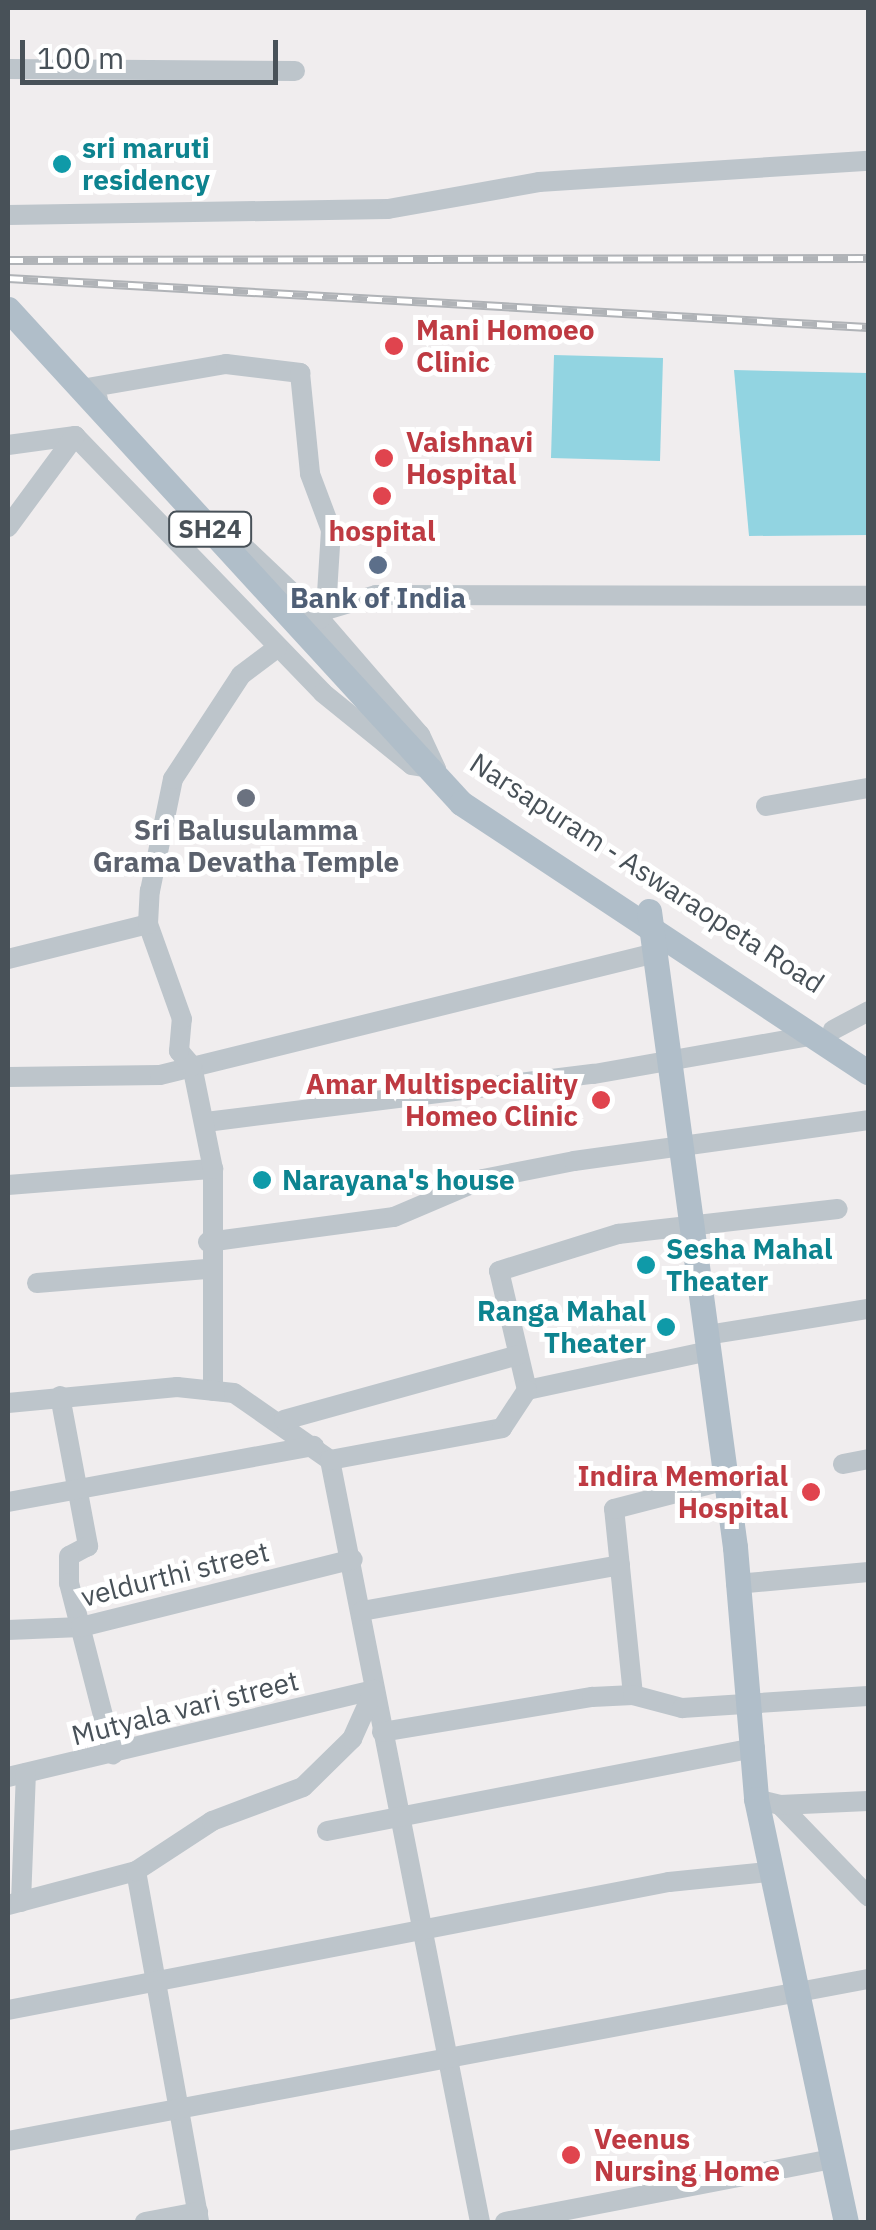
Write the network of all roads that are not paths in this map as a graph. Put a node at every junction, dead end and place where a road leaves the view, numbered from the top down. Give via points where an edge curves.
1 (8, 69) edge
2 (295, 71) dead end
3 (868, 162) edge
4 (8, 215) edge
5 (8, 309) edge
6 (75, 436) junction
7 (8, 445) edge
8 (8, 527) edge
9 (868, 596) edge
10 (323, 615) junction
11 (277, 648) junction
12 (440, 772) junction
13 (868, 788) edge
14 (766, 806) dead end
15 (148, 924) junction
16 (650, 932) junction
17 (8, 960) edge
18 (868, 1012) edge
19 (822, 1033) junction
20 (868, 1052) edge
21 (666, 1064) junction
22 (192, 1066) junction
23 (868, 1072) edge
24 (8, 1077) edge
25 (868, 1120) edge
26 (206, 1122) junction
27 (679, 1149) junction
28 (214, 1168) junction
29 (8, 1185) edge
30 (838, 1210) dead end
31 (692, 1231) junction
32 (208, 1242) junction
33 (209, 1270) junction
34 (37, 1283) dead end
35 (868, 1309) edge
36 (708, 1343) junction
37 (518, 1355) junction
38 (527, 1390) junction
39 (213, 1391) junction
40 (60, 1396) junction
41 (8, 1403) edge
42 (284, 1420) junction
43 (322, 1453) junction
44 (868, 1459) edge
45 (844, 1464) dead end
46 (726, 1480) junction
47 (77, 1485) junction
48 (8, 1502) edge
49 (354, 1558) junction
50 (620, 1566) junction
51 (868, 1572) edge
52 (736, 1584) junction
53 (362, 1611) junction
54 (81, 1627) junction
55 (8, 1630) edge
56 (374, 1690) junction
57 (634, 1695) junction
58 (868, 1696) edge
59 (752, 1707) junction
60 (382, 1732) junction
61 (755, 1748) junction
62 (113, 1754) junction
63 (17, 1775) edge
64 (868, 1801) edge
65 (768, 1802) junction
66 (399, 1818) junction
67 (327, 1830) dead end
68 (136, 1871) junction
69 (768, 1872) junction
70 (868, 1896) edge
71 (14, 1904) edge
72 (420, 1930) junction
73 (868, 1979) edge
74 (158, 1982) junction
75 (800, 1991) junction
76 (8, 2010) edge
77 (446, 2060) junction
78 (180, 2110) junction
79 (8, 2141) edge
80 (828, 2160) junction
81 (199, 2217) edge
82 (146, 2222) edge
83 (480, 2222) edge
84 (505, 2222) edge
85 (846, 2222) edge

1 - 2 street
3 - 4 street via 539,182 388,209
5 - 12 main road, Narsapuram - Aswaraopeta Road / SH24
6 - 7 street
6 - 8 street
6 - 11 street
9 - 10 street via 376,595
10 - 10 street via 87,388 226,364 300,374 310,474 330,530
10 - 12 street via 420,736
11 - 12 street via 395,756
11 - 15 street via 242,675 173,778
12 - 16 main road, Narsapuram - Aswaraopeta Road / SH24
13 - 14 street
15 - 17 street
15 - 22 street via 182,1019 179,1051
16 - 19 main road, Narsapuram - Aswaraopeta Road / SH24
16 - 21 main road
16 - 22 street
18 - 19 street
19 - 20 main road, Narsapuram - Aswaraopeta Road / SH24
19 - 21 street
19 - 23 main road, Narsapuram - Aswaraopeta Road / SH24
21 - 26 street
21 - 27 main road
22 - 24 street via 160,1075
22 - 26 street
25 - 27 street
26 - 28 street
27 - 31 main road
27 - 32 street via 483,1180 394,1216
28 - 29 street
28 - 32 street
30 - 31 street
31 - 36 main road
31 - 37 street via 618,1234 499,1272
32 - 33 street
33 - 34 street
33 - 39 street
35 - 36 street
36 - 38 street
36 - 46 main road
37 - 38 street
37 - 42 street
38 - 43 street via 502,1428
39 - 40 street
39 - 42 street
40 - 41 street
40 - 47 street
42 - 43 street
43 - 47 street
43 - 49 street
44 - 45 street
46 - 50 street via 614,1509
46 - 52 main road
47 - 48 street
47 - 54 street via 88,1546 70,1556 69,1583
49 - 53 street
49 - 54 street, veldurthi street
50 - 53 street
50 - 57 street
51 - 52 street
52 - 59 main road
53 - 56 street
54 - 55 street, veldurthi street
54 - 62 street
56 - 60 street
56 - 62 street, Mutyala vari street
56 - 68 street via 352,1740 303,1787 212,1822
57 - 59 street via 682,1708
57 - 60 street
58 - 59 street
59 - 61 main road
60 - 66 street
61 - 65 main road
61 - 66 street
62 - 63 street, Mutyala vari street
63 - 71 street
64 - 65 street
65 - 69 main road
65 - 70 street
66 - 67 street
66 - 72 street
68 - 71 street
68 - 74 street
69 - 72 street
69 - 75 main road
72 - 74 street
72 - 77 street
73 - 75 street
74 - 76 street
74 - 78 street
75 - 77 street
75 - 80 main road
77 - 78 street
77 - 83 street
78 - 79 street
78 - 81 street
80 - 84 street
80 - 85 main road
81 - 82 street

